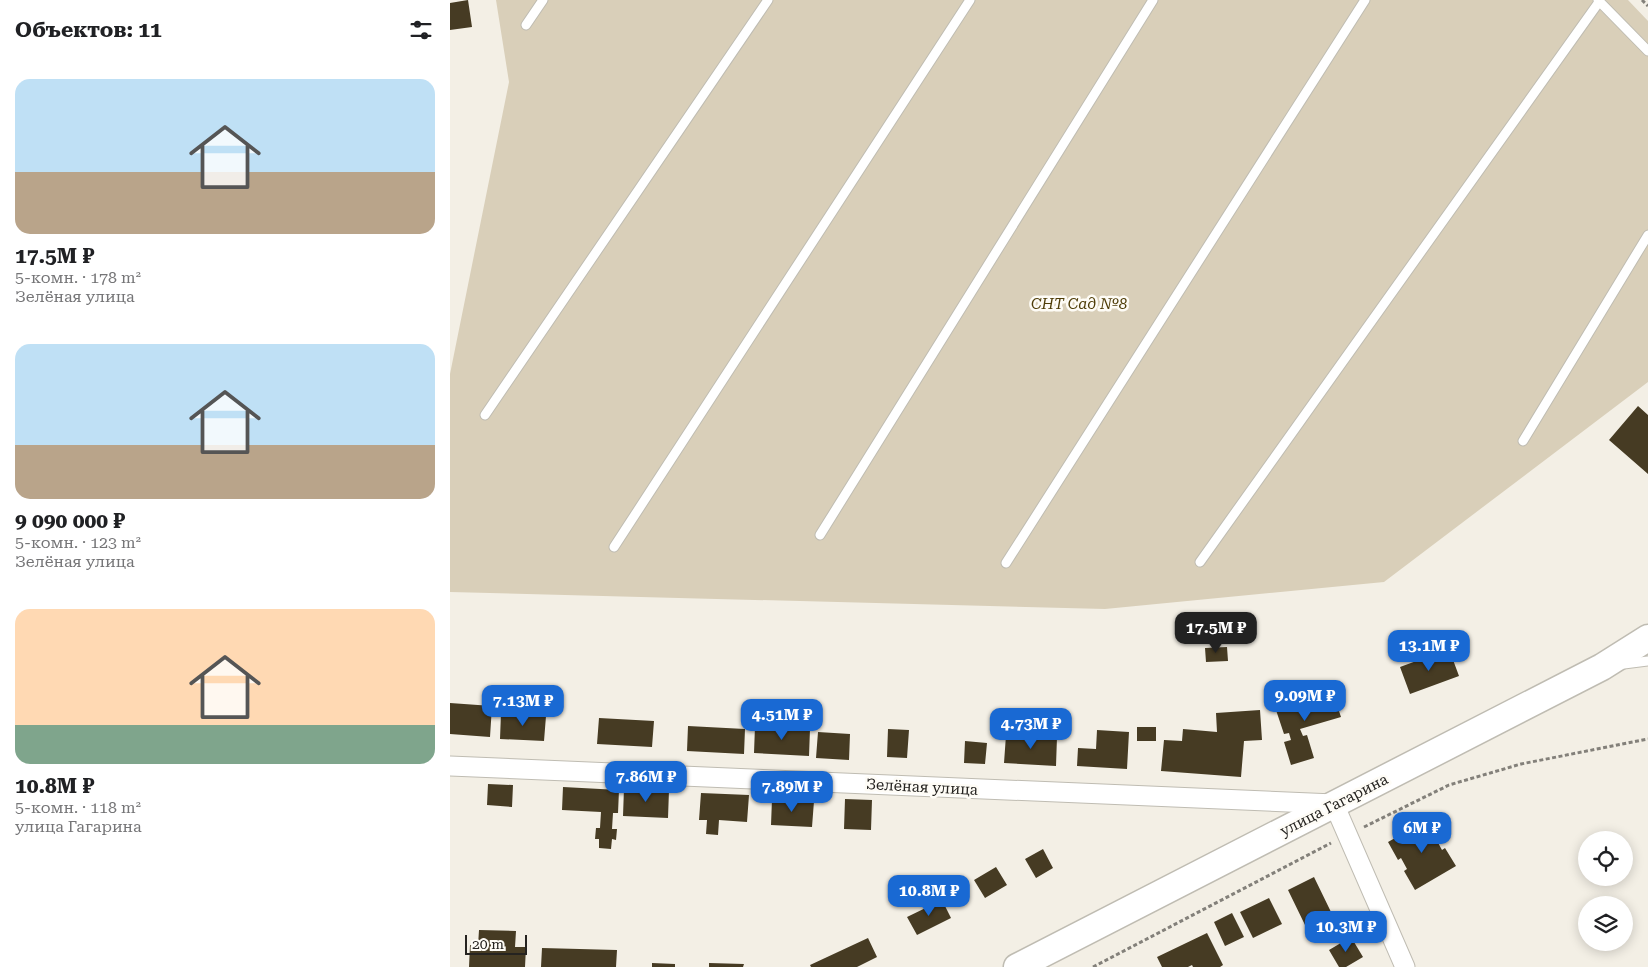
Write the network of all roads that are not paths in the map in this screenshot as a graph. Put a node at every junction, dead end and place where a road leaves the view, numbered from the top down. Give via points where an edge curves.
1 (543, 0) edge
2 (768, 0) edge
3 (970, 0) edge
4 (1153, 0) edge
5 (1365, 0) edge
6 (1599, 1) edge
7 (526, 24) dead end
8 (1648, 51) edge
9 (1648, 235) edge
10 (485, 415) dead end
11 (1523, 441) dead end
12 (820, 535) dead end
13 (614, 546) dead end
14 (1200, 562) dead end
15 (1006, 563) dead end
16 (1648, 638) edge
17 (1648, 661) edge
18 (1602, 667) junction
19 (450, 766) edge
20 (1334, 804) junction
21 (1016, 967) edge
22 (1405, 967) edge

1 - 7 lane
2 - 10 lane
3 - 13 lane
4 - 12 lane
5 - 15 lane
6 - 8 lane
6 - 14 lane
9 - 11 lane
16 - 18 main road, улица Гагарина
17 - 18 lane
18 - 20 main road, улица Гагарина
19 - 20 street, Зелёная улица
20 - 21 main road, улица Гагарина
20 - 22 street

